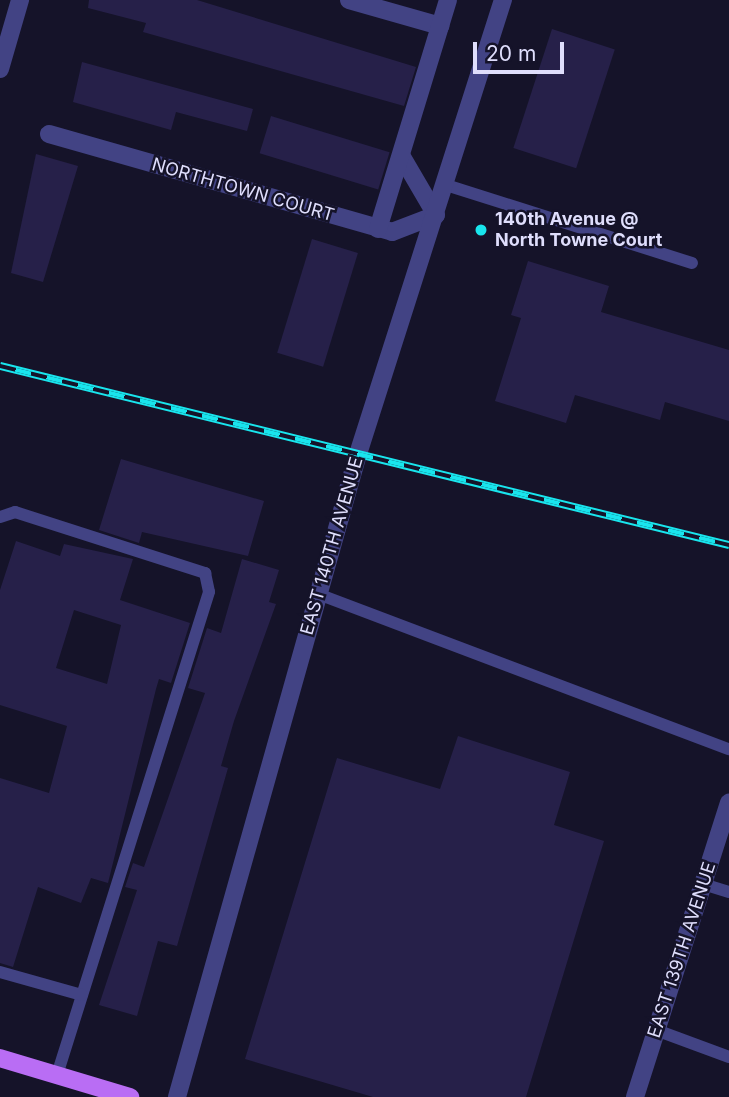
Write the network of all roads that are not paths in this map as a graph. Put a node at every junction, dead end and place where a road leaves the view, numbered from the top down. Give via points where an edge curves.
1 (20, 0) edge
2 (349, 0) edge
3 (448, 0) edge
4 (503, 0) edge
5 (440, 26) junction
6 (0, 69) edge
7 (50, 134) dead end
8 (401, 155) junction
9 (446, 185) junction
10 (436, 215) junction
11 (378, 229) junction
12 (692, 263) dead end
13 (0, 517) edge
14 (318, 594) junction
15 (729, 749) edge
16 (729, 803) edge
17 (703, 884) junction
18 (729, 892) edge
19 (0, 972) edge
20 (82, 995) junction
21 (656, 1030) junction
22 (729, 1057) edge
23 (0, 1058) edge
24 (57, 1075) junction
25 (130, 1097) edge
26 (177, 1097) edge
27 (635, 1097) edge

1 - 6 street
2 - 5 street
3 - 5 street
4 - 9 street, EAST 140TH AVENUE
5 - 8 street
7 - 11 street, NORTHTOWN COURT
8 - 10 street
8 - 11 street
9 - 10 street, EAST 140TH AVENUE
9 - 12 lane
10 - 11 street, NORTHTOWN COURT via 391,232
10 - 14 street, EAST 140TH AVENUE
13 - 20 lane via 15,512 205,573 209,592
14 - 15 lane
14 - 26 street, EAST 140TH AVENUE
16 - 17 street, EAST 139TH AVENUE
17 - 18 lane
17 - 21 street, EAST 139TH AVENUE
19 - 20 lane
20 - 24 lane
21 - 22 lane
21 - 27 street, EAST 139TH AVENUE
23 - 24 main road
24 - 25 main road

